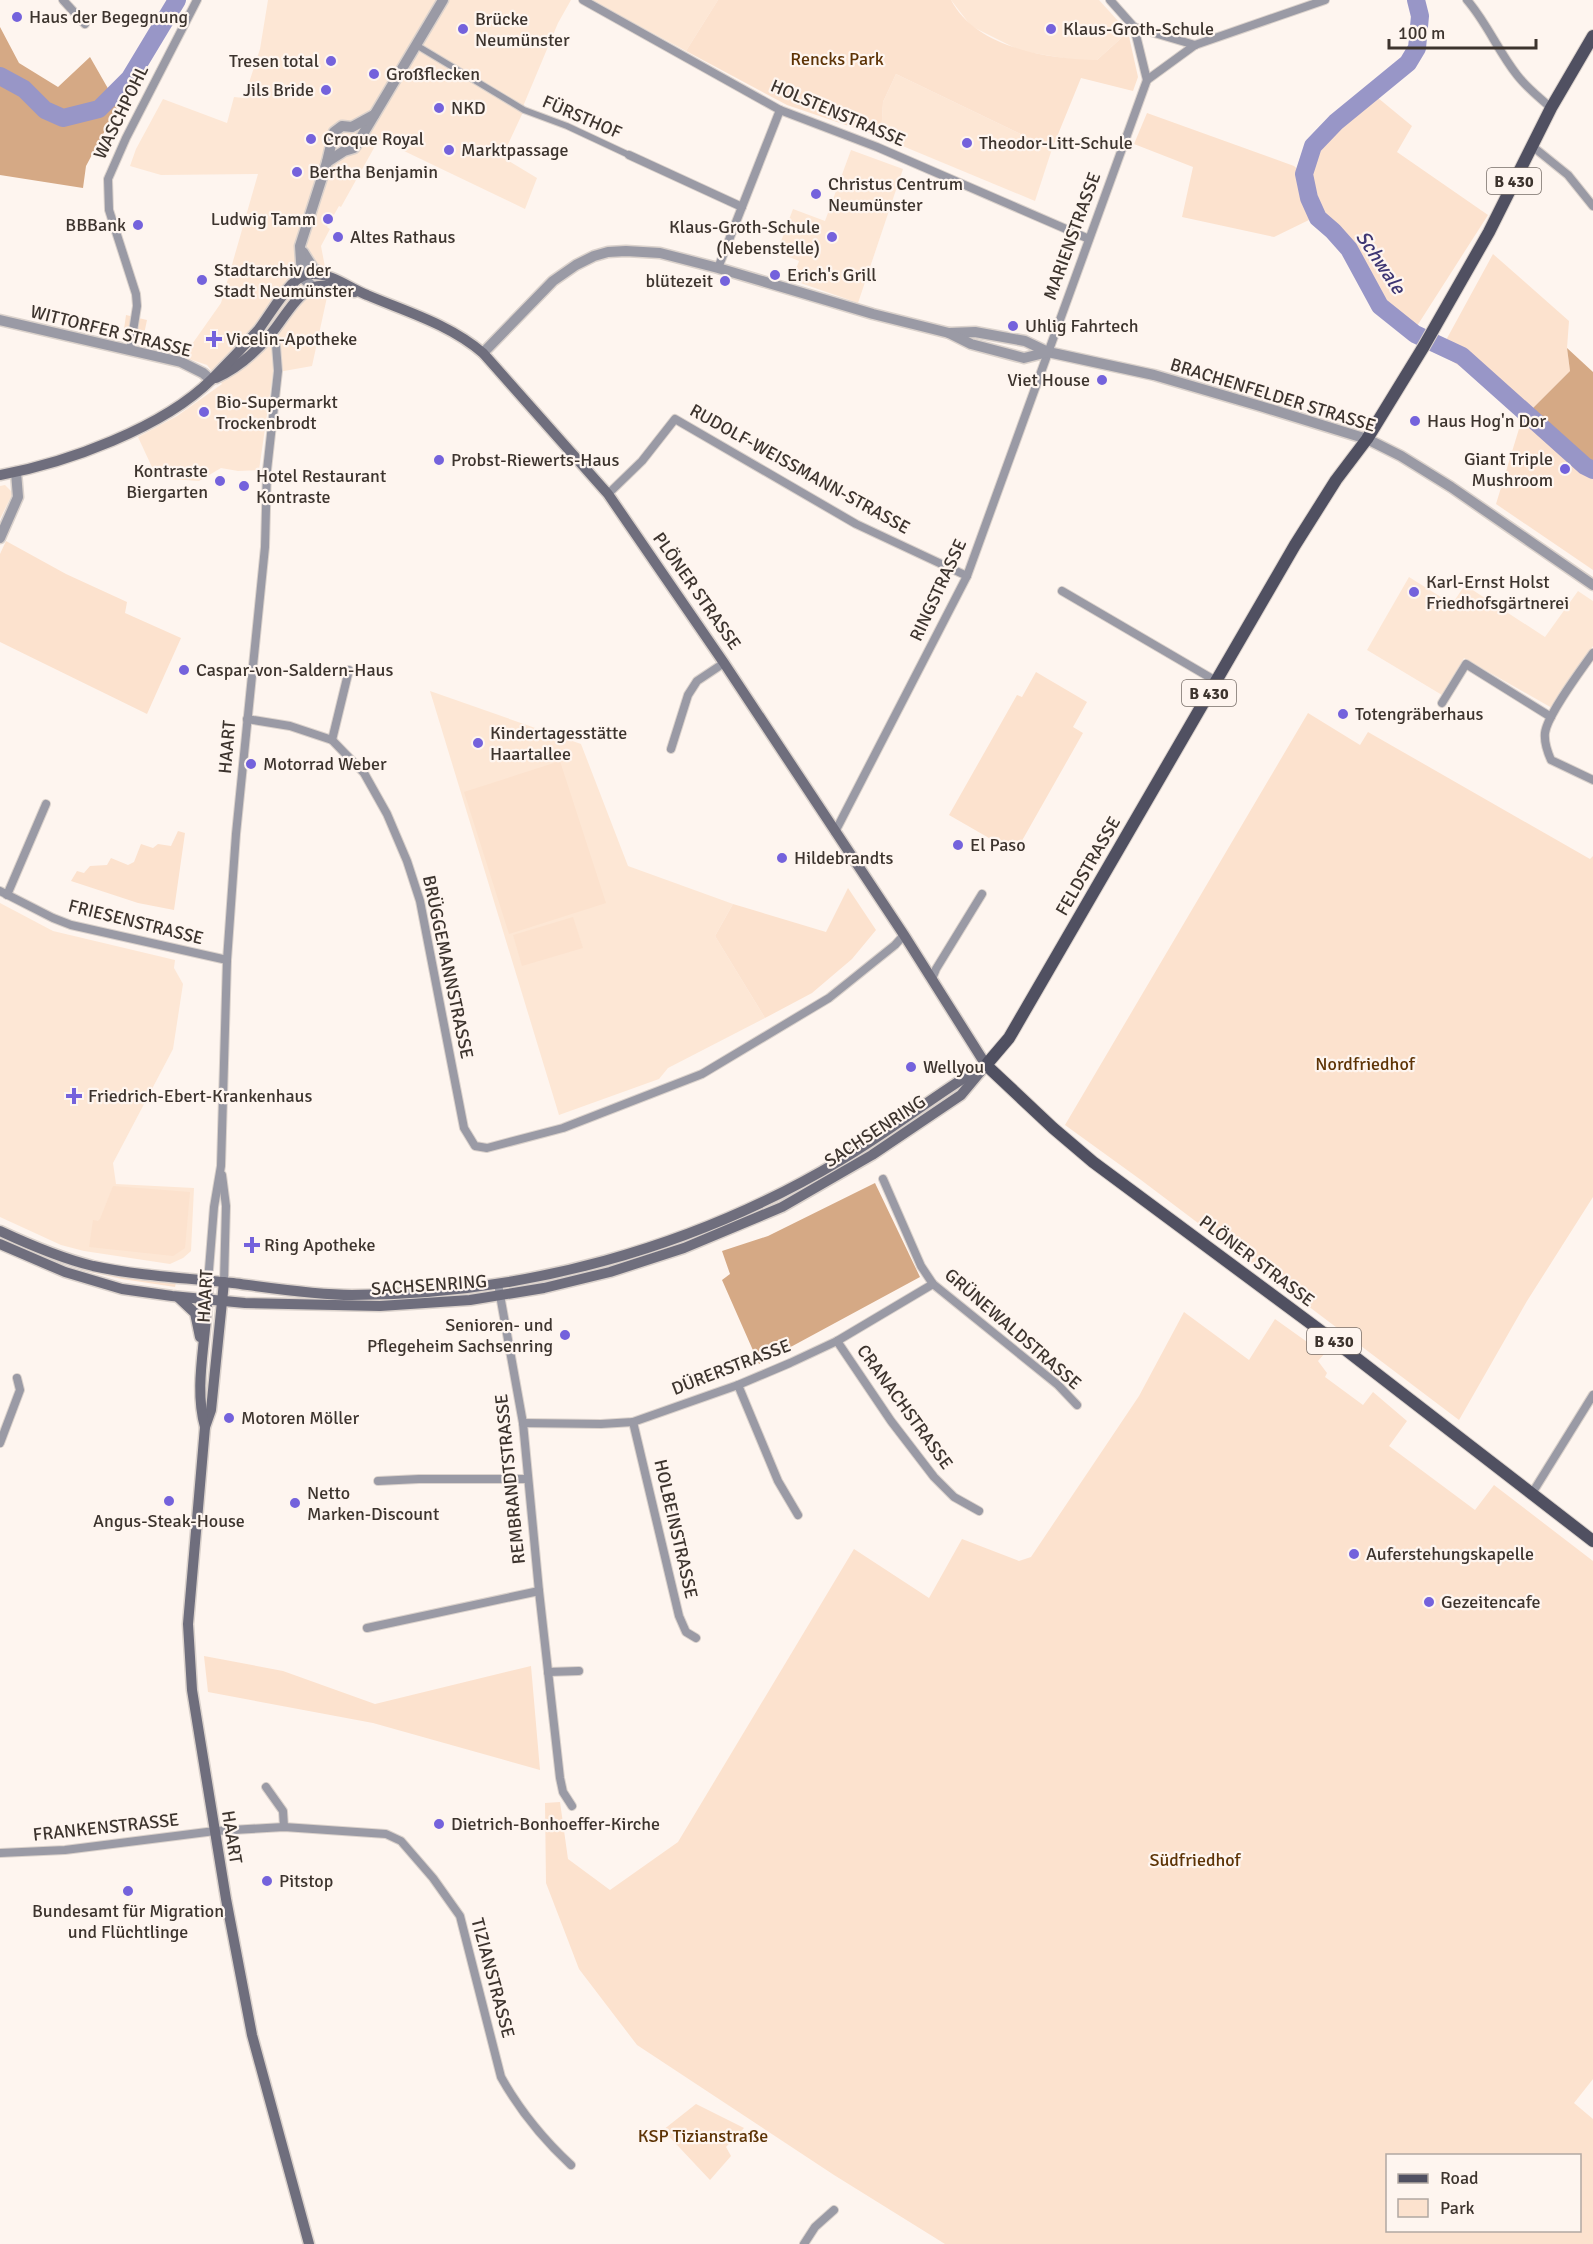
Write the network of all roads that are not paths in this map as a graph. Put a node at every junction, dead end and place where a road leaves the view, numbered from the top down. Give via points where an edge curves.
1 (63, 0) edge
2 (197, 0) edge
3 (443, 0) edge
4 (583, 0) edge
5 (1110, 0) edge
6 (1325, 0) edge
7 (1467, 0) edge
8 (85, 24) dead end
9 (1134, 27) junction
10 (1593, 36) edge
11 (416, 45) junction
12 (1195, 45) junction
13 (1147, 80) junction
14 (1551, 108) junction
15 (780, 110) junction
16 (374, 115) junction
17 (352, 127) junction
18 (358, 139) junction
19 (333, 142) junction
20 (1532, 146) junction
21 (344, 151) junction
22 (629, 155) joint
23 (327, 162) junction
24 (1593, 206) edge
25 (742, 207) junction
26 (1089, 239) junction
27 (300, 246) junction
28 (718, 268) junction
29 (323, 275) junction
30 (302, 277) junction
31 (314, 287) junction
32 (364, 294) junction
33 (294, 303) junction
34 (270, 314) junction
35 (0, 320) edge
36 (949, 333) junction
37 (270, 335) junction
38 (130, 350) junction
39 (1048, 352) junction
40 (483, 353) junction
41 (211, 381) junction
42 (1367, 439) junction
43 (16, 472) junction
44 (0, 475) edge
45 (608, 494) junction
46 (0, 538) edge
47 (967, 576) junction
48 (1593, 585) edge
49 (1062, 591) dead end
50 (1593, 653) edge
51 (724, 663) junction
52 (349, 670) dead end
53 (1216, 681) junction
54 (1442, 703) dead end
55 (1551, 717) junction
56 (246, 719) junction
57 (332, 740) junction
58 (671, 748) dead end
59 (1593, 780) edge
60 (46, 804) dead end
61 (835, 832) junction
62 (4, 893) edge
63 (982, 894) dead end
64 (904, 935) junction
65 (227, 960) junction
66 (932, 979) junction
67 (986, 1065) junction
68 (220, 1166) junction
69 (883, 1179) dead end
70 (0, 1231) edge
71 (0, 1244) edge
72 (208, 1282) junction
73 (224, 1282) junction
74 (498, 1284) junction
75 (933, 1284) junction
76 (501, 1296) junction
77 (178, 1297) junction
78 (206, 1300) junction
79 (222, 1301) junction
80 (837, 1341) junction
81 (201, 1349) junction
82 (17, 1378) dead end
83 (738, 1385) junction
84 (1593, 1395) edge
85 (1077, 1405) dead end
86 (633, 1422) junction
87 (523, 1423) junction
88 (205, 1427) junction
89 (0, 1443) edge
90 (528, 1479) junction
91 (378, 1481) dead end
92 (1532, 1495) junction
93 (979, 1511) dead end
94 (798, 1515) dead end
95 (1593, 1541) edge
96 (538, 1591) junction
97 (367, 1628) dead end
98 (696, 1638) dead end
99 (579, 1671) dead end
100 (548, 1672) junction
101 (266, 1787) dead end
102 (572, 1806) dead end
103 (284, 1827) junction
104 (214, 1831) junction
105 (0, 1854) edge
106 (571, 2165) dead end
107 (834, 2210) dead end
108 (309, 2244) edge
109 (804, 2244) edge

1 - 8 street
2 - 38 street, WASCHPOHL via 108,179 109,210 136,294
3 - 11 street
4 - 15 street, HOLSTENSTRASSE
5 - 9 street
6 - 12 street
7 - 14 street via 1516,74
9 - 12 street
9 - 13 street
10 - 14 main road, B 430
11 - 16 street
11 - 22 street, FÜRSTHOF via 524,110
12 - 13 street
13 - 26 street, MARIENSTRASSE
14 - 20 main road, B 430
15 - 25 street
15 - 26 street, HOLSTENSTRASSE via 877,147
16 - 17 street
16 - 18 street
17 - 18 street
17 - 19 street via 338,128
18 - 21 street via 354,148
19 - 21 street
19 - 23 street
20 - 24 street via 1568,175
20 - 42 main road, B 430 via 1489,232
21 - 23 street
22 - 25 street, FÜRSTHOF
23 - 27 street
25 - 28 street
26 - 39 street, MARIENSTRASSE
27 - 29 street via 306,260
27 - 30 street
28 - 36 street, BRACHENFELDER STRASSE
28 - 40 street, BRACHENFELDER STRASSE via 643,251 594,256 553,282
29 - 30 main road, PLÖNER STRASSE via 309,273
29 - 32 main road, PLÖNER STRASSE
30 - 31 street
30 - 33 main road
30 - 34 main road
31 - 32 main road, PLÖNER STRASSE
31 - 33 main road
32 - 40 main road, PLÖNER STRASSE via 443,326
33 - 37 main road
34 - 37 main road
34 - 41 main road
35 - 38 street, WITTORFER STRASSE
36 - 39 street, BRACHENFELDER STRASSE via 975,332 1025,341
36 - 39 street, BRACHENFELDER STRASSE via 971,344 1024,358
37 - 41 main road via 234,370
37 - 56 street, HAART via 276,345 278,371 267,470 265,547
38 - 41 street, WITTORFER STRASSE via 181,362
39 - 42 street, BRACHENFELDER STRASSE via 1193,386
39 - 47 street, RINGSTRASSE
40 - 45 main road, PLÖNER STRASSE
41 - 43 main road via 133,431 55,463
42 - 48 street, BRACHENFELDER STRASSE via 1451,487
42 - 53 main road, FELDSTRASSE / B 430 via 1295,545
43 - 44 main road
43 - 46 street via 18,497
45 - 47 street, RUDOLF-WEISSMANN-STRASSE via 642,461 675,419 856,524
45 - 51 main road, PLÖNER STRASSE
47 - 61 street, RINGSTRASSE
49 - 53 street
50 - 55 street
51 - 58 street via 697,681 688,694
51 - 61 main road, PLÖNER STRASSE
52 - 57 street
53 - 67 main road, FELDSTRASSE / B 430 via 1009,1038
54 - 55 street via 1466,664
55 - 59 street via 1545,731 1551,760
56 - 57 street, BRÜGGEMANNSTRASSE via 290,726
56 - 65 street, HAART
57 - 64 street, BRÜGGEMANNSTRASSE via 364,773 407,861 422,912 464,1128 474,1146 487,1148 563,1128 702,1074 829,998
60 - 62 street, FRIESENSTRASSE
61 - 64 main road, PLÖNER STRASSE
62 - 65 street, FRIESENSTRASSE via 71,925
63 - 66 street
64 - 66 main road, PLÖNER STRASSE
65 - 68 street, HAART
66 - 67 main road, PLÖNER STRASSE
67 - 74 main road, SACHSENRING via 840,1161 770,1199 634,1253
67 - 76 main road, SACHSENRING via 961,1095 872,1155 782,1206 636,1265
67 - 92 main road, PLÖNER STRASSE / B 430 via 1093,1162 1333,1340
68 - 72 street, HAART
68 - 73 street, HAART via 226,1206
69 - 75 street, GRÜNEWALDSTRASSE via 921,1266
70 - 72 main road, SACHSENRING via 45,1251 95,1266
71 - 77 main road, SACHSENRING via 92,1281
72 - 73 main road, SACHSENRING
72 - 78 main road, HAART
73 - 74 main road, SACHSENRING via 350,1295
73 - 79 main road, HAART
74 - 76 street, REMBRANDTSTRASSE
75 - 80 street, DÜRERSTRASSE
75 - 85 street, GRÜNEWALDSTRASSE via 1058,1385
76 - 79 main road, SACHSENRING via 380,1306
76 - 87 street, REMBRANDTSTRASSE
77 - 78 main road, SACHSENRING
77 - 81 main road via 195,1313
78 - 79 main road, SACHSENRING
78 - 81 main road, HAART
79 - 88 main road, HAART via 211,1410
80 - 83 street, DÜRERSTRASSE
80 - 93 street, CRANACHSTRASSE via 934,1477 954,1497
81 - 88 main road, HAART via 201,1411
82 - 89 street via 20,1390
83 - 86 street, DÜRERSTRASSE
83 - 94 street via 777,1481
84 - 92 street
86 - 87 street, DÜRERSTRASSE
86 - 98 street, HOLBEINSTRASSE via 679,1616 686,1632
87 - 90 street, REMBRANDTSTRASSE
88 - 104 main road, HAART via 188,1624 195,1717
90 - 91 street
90 - 96 street, REMBRANDTSTRASSE
92 - 95 main road, PLÖNER STRASSE / B 430
96 - 97 street
96 - 100 street, REMBRANDTSTRASSE
99 - 100 street
100 - 102 street, REMBRANDTSTRASSE via 560,1778
101 - 103 street via 283,1811
103 - 104 street, TIZIANSTRASSE
103 - 106 street, TIZIANSTRASSE via 386,1834 401,1841 433,1878 460,1916 501,2077 538,2132
104 - 105 street, FRANKENSTRASSE
104 - 108 main road, HAART via 252,2035
107 - 109 street via 814,2227

